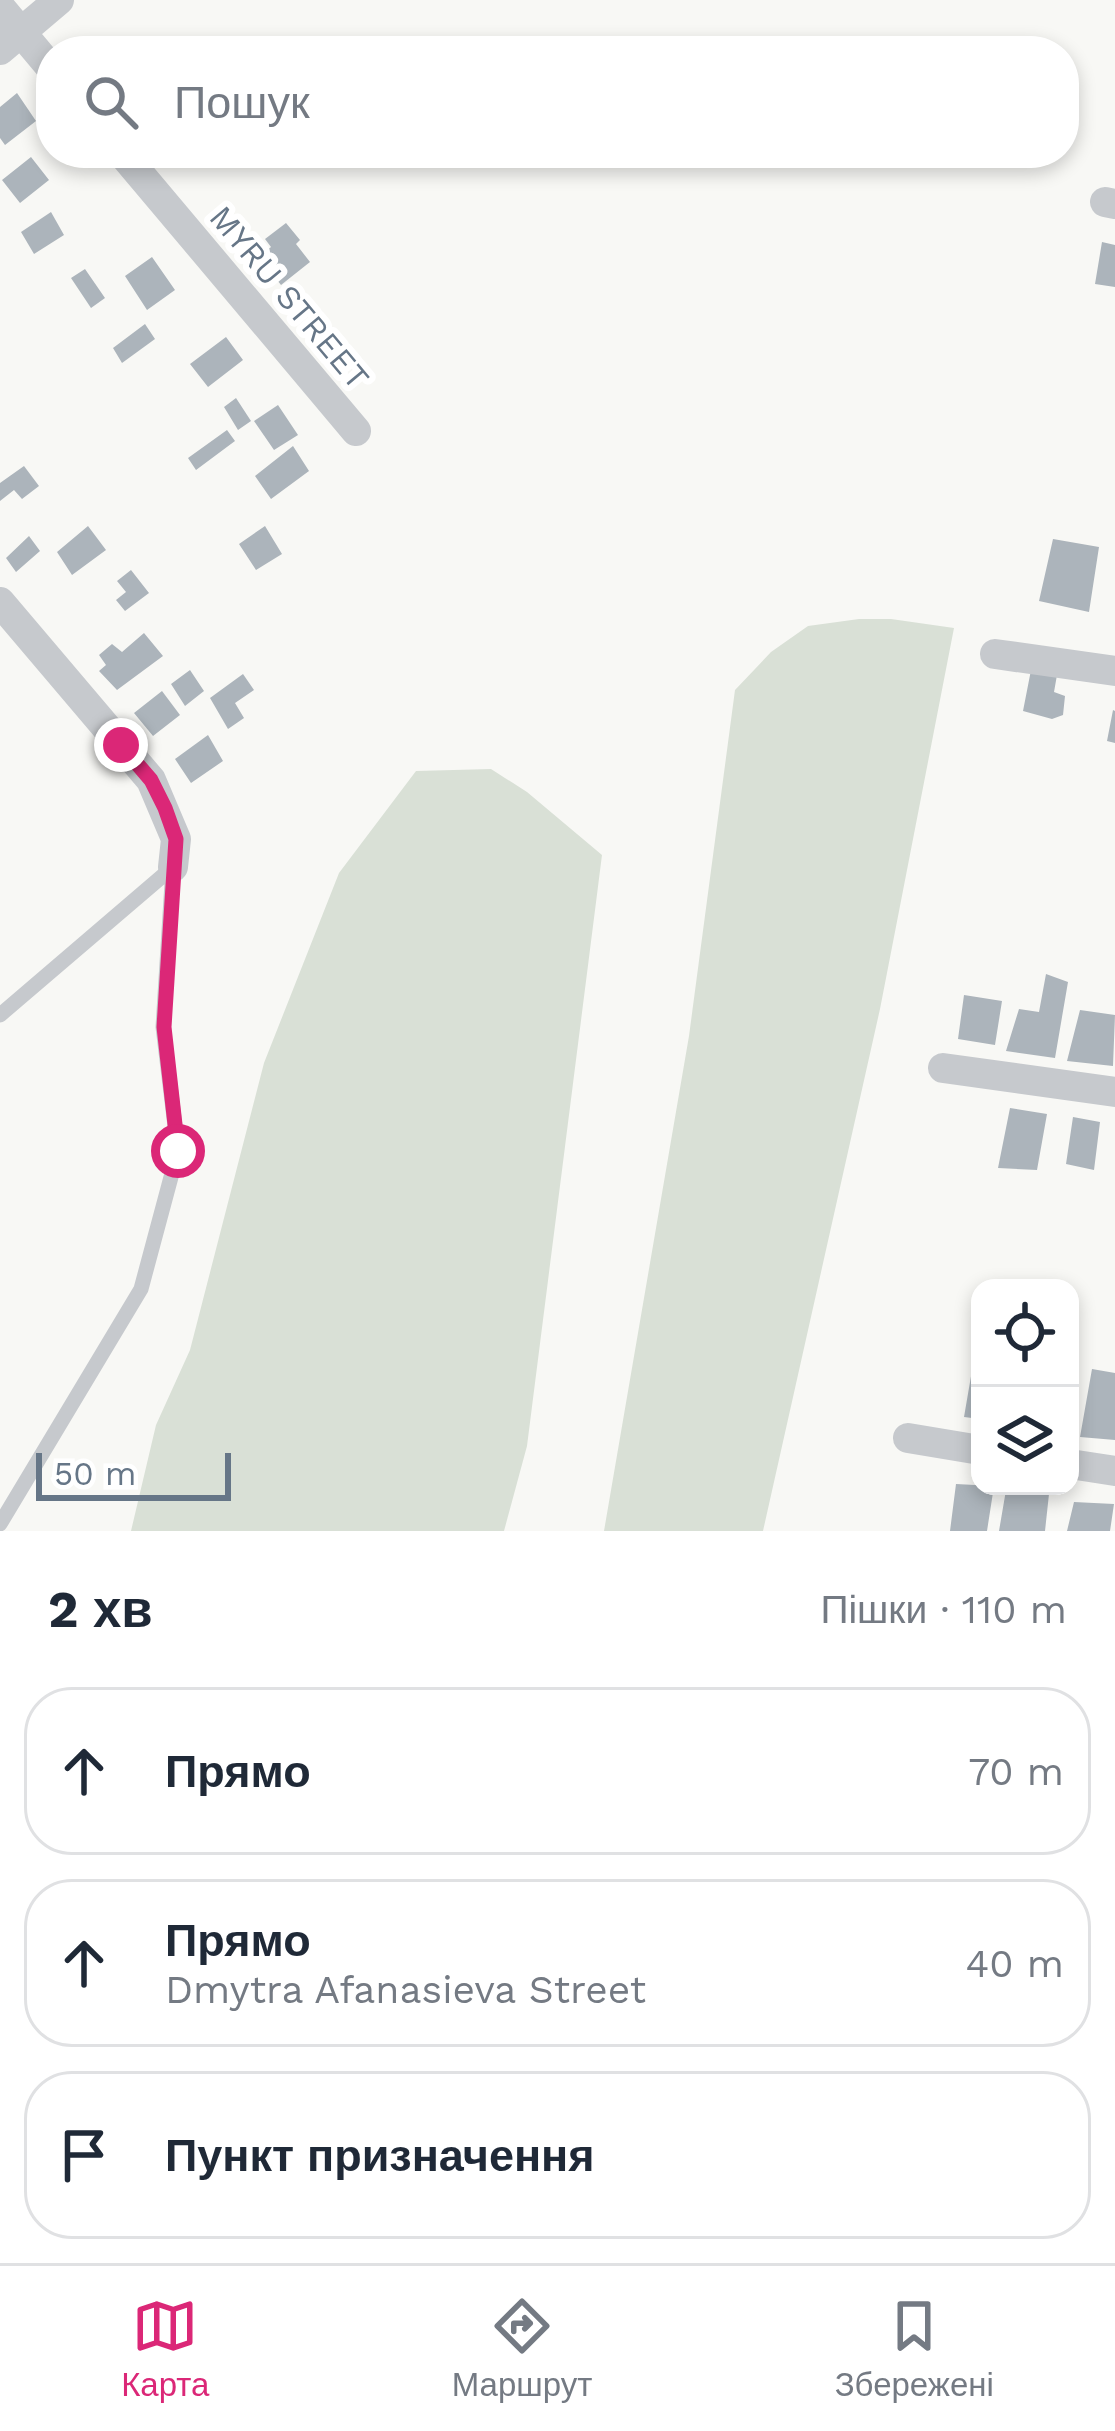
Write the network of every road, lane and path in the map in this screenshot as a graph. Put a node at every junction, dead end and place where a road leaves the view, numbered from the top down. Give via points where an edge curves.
1 (58, 0) edge
2 (0, 7) edge
3 (11, 41) edge
4 (36, 58) edge
5 (135, 168) edge
6 (356, 431) dead end
7 (0, 602) edge
8 (995, 654) dead end
9 (1115, 671) edge
10 (173, 867) junction
11 (0, 1016) edge
12 (943, 1068) dead end
13 (1115, 1092) edge
14 (908, 1438) dead end
15 (971, 1448) edge
16 (1079, 1465) edge
17 (1115, 1471) edge
18 (0, 1524) edge

1 - 3 street
2 - 3 street
3 - 4 street
5 - 6 street, MYRU STREET
7 - 10 street via 151,780 176,839
8 - 9 street
10 - 11 lane
10 - 18 lane via 164,1027 178,1151 141,1288
12 - 13 street
14 - 15 street
16 - 17 street

